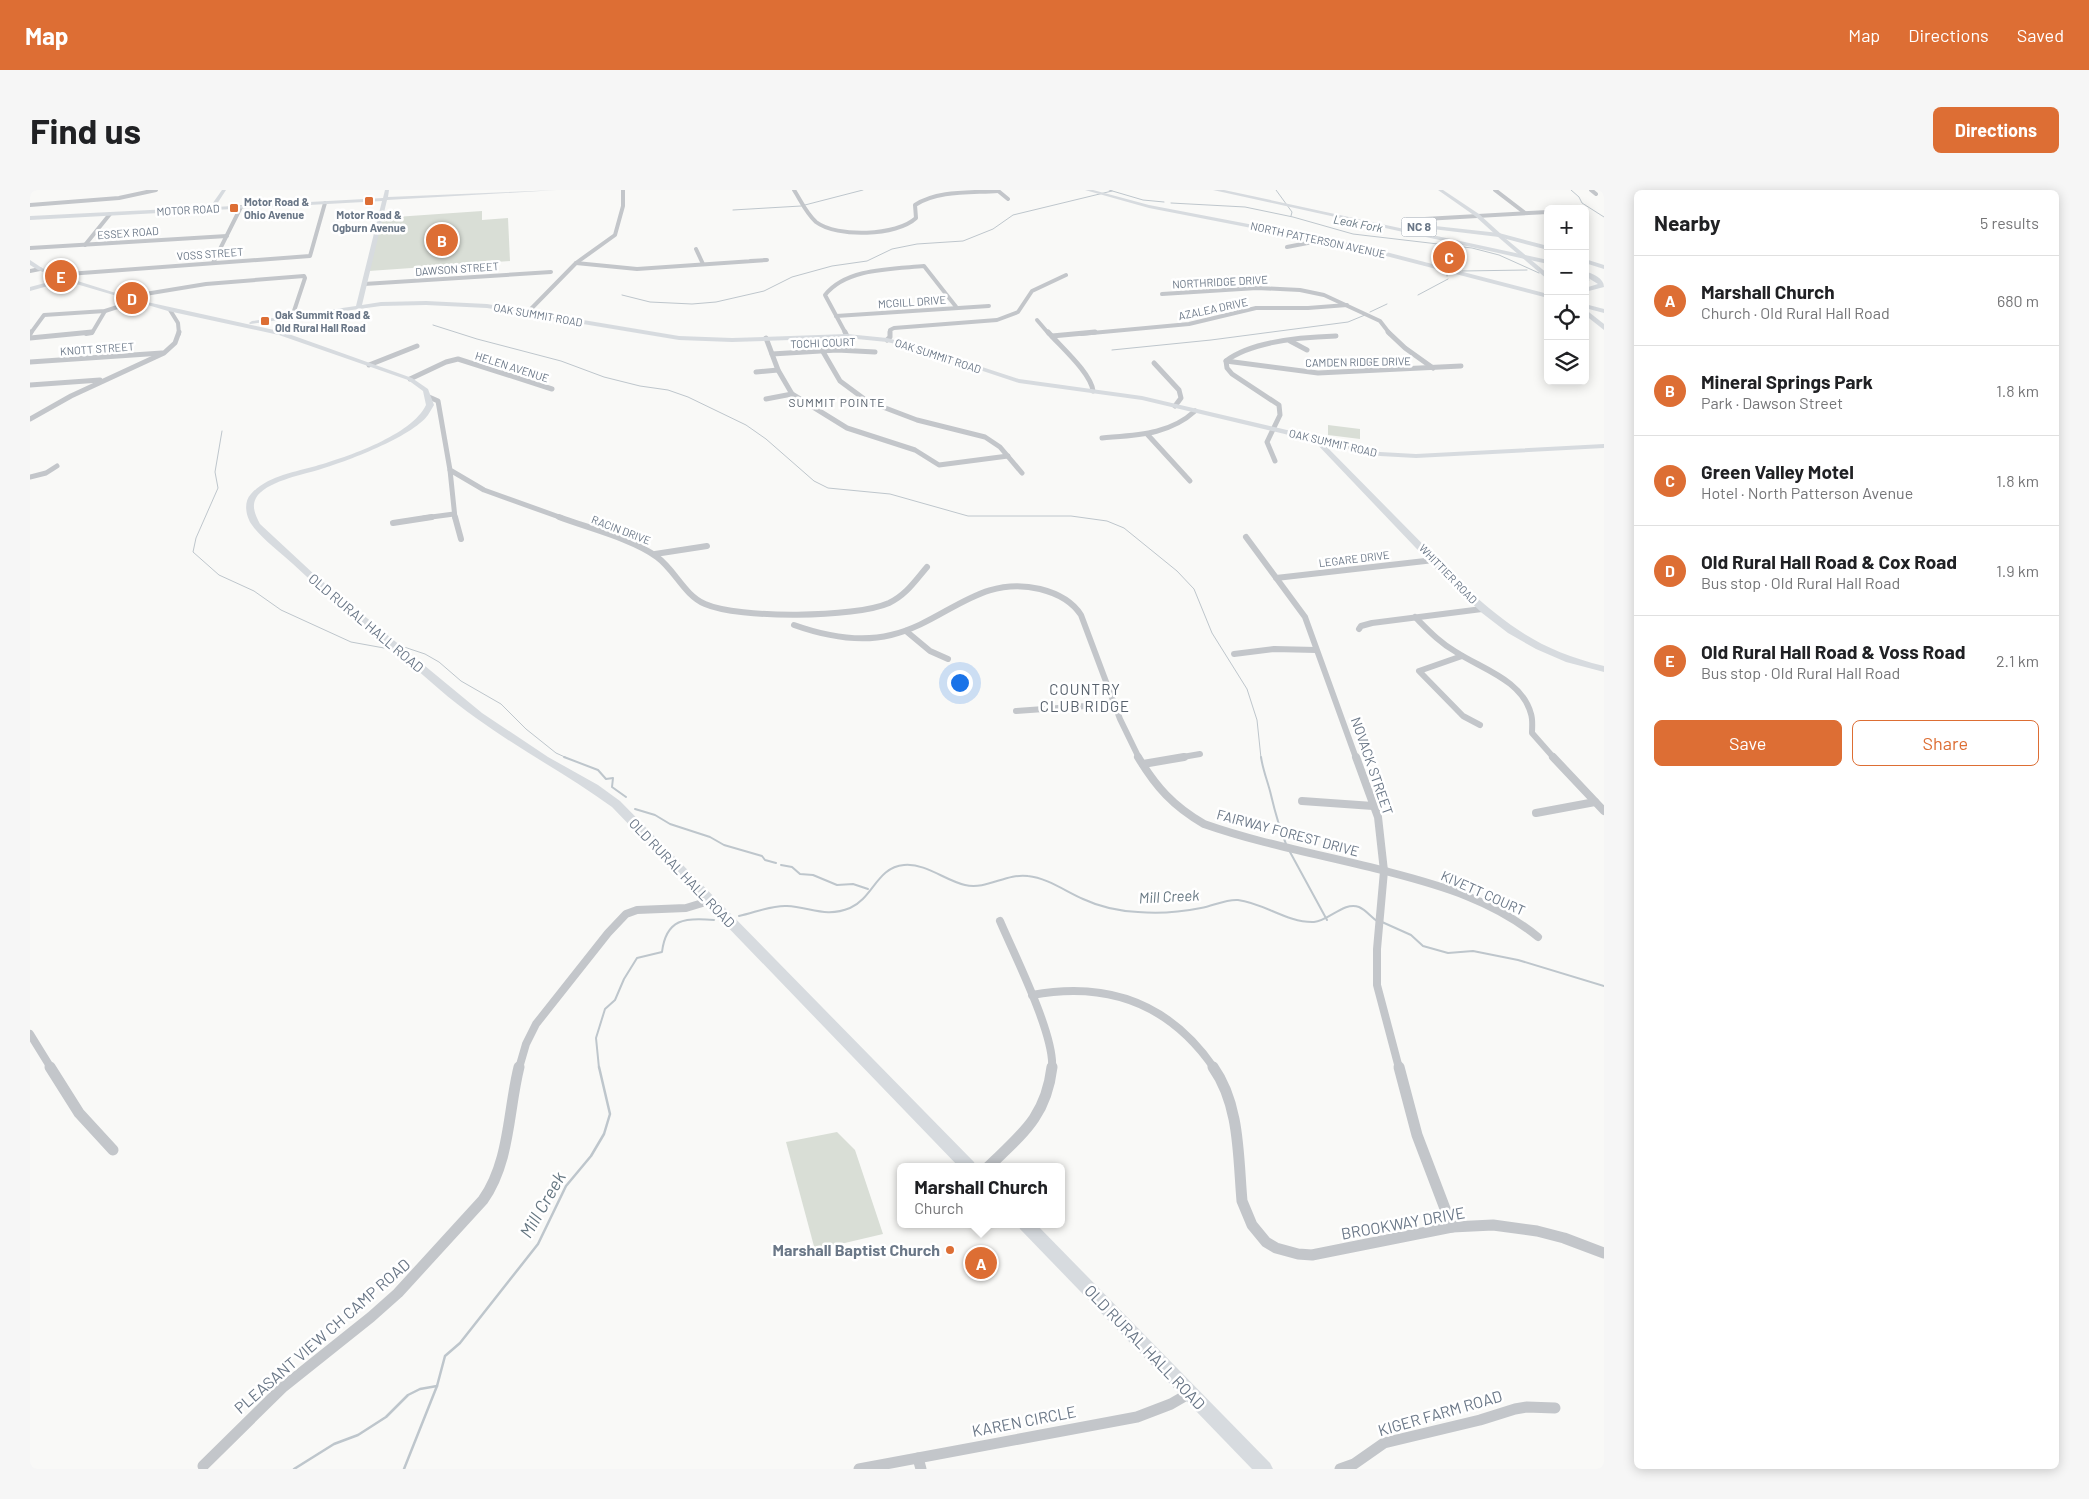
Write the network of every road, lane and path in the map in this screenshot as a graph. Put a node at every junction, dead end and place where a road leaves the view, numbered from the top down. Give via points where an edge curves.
1 (156, 190) edge
2 (224, 190) edge
3 (386, 190) edge
4 (555, 190) edge
5 (623, 190) edge
6 (794, 190) edge
7 (997, 190) edge
8 (1087, 190) edge
9 (1216, 190) edge
10 (1228, 190) edge
11 (1440, 190) edge
12 (1495, 190) edge
13 (1591, 190) edge
14 (1596, 194) dead end
15 (384, 199) junction
16 (1008, 199) dead end
17 (325, 203) junction
18 (30, 205) edge
19 (241, 207) junction
20 (211, 209) junction
21 (1544, 212) edge
22 (110, 214) junction
23 (1340, 214) junction
24 (1525, 214) junction
25 (1479, 217) junction
26 (30, 218) edge
27 (1408, 220) dead end
28 (227, 236) junction
29 (1502, 238) junction
30 (1323, 240) junction
31 (85, 245) junction
32 (1287, 247) dead end
33 (1544, 247) edge
34 (30, 248) edge
35 (696, 249) dead end
36 (1544, 260) edge
37 (1544, 260) edge
38 (750, 261) dead end
39 (30, 262) edge
40 (1589, 262) edge
41 (214, 263) junction
42 (576, 263) junction
43 (703, 264) junction
44 (1604, 267) edge
45 (40, 269) junction
46 (1589, 271) edge
47 (30, 272) edge
48 (551, 272) dead end
49 (1589, 273) edge
50 (1604, 273) edge
51 (55, 274) junction
52 (1544, 274) edge
53 (1066, 275) dead end
54 (66, 279) junction
55 (364, 284) junction
56 (30, 289) edge
57 (1589, 290) edge
58 (1589, 291) edge
59 (1604, 293) edge
60 (1162, 294) dead end
61 (1544, 295) edge
62 (127, 297) junction
63 (136, 301) junction
64 (1347, 305) junction
65 (989, 306) dead end
66 (359, 307) junction
67 (1589, 307) edge
68 (957, 308) junction
69 (170, 310) junction
70 (105, 311) junction
71 (1604, 311) edge
72 (526, 313) junction
73 (1589, 315) edge
74 (836, 316) junction
75 (292, 317) junction
76 (1037, 320) dead end
77 (238, 324) junction
78 (1604, 328) edge
79 (30, 336) edge
80 (847, 336) junction
81 (1052, 336) junction
82 (1336, 336) dead end
83 (766, 338) junction
84 (887, 340) junction
85 (1290, 341) junction
86 (417, 346) dead end
87 (822, 350) junction
88 (1307, 350) dead end
89 (875, 352) dead end
90 (164, 353) junction
91 (772, 354) junction
92 (1226, 361) junction
93 (30, 362) edge
94 (1154, 363) dead end
95 (369, 365) junction
96 (1461, 366) dead end
97 (1433, 368) junction
98 (778, 370) junction
99 (756, 372) dead end
100 (410, 378) junction
101 (105, 380) junction
102 (30, 385) edge
103 (552, 390) dead end
104 (1093, 391) junction
105 (792, 394) junction
106 (429, 397) junction
107 (766, 399) dead end
108 (1175, 406) junction
109 (1195, 411) junction
110 (30, 419) edge
111 (1273, 430) junction
112 (1147, 434) junction
113 (1102, 438) dead end
114 (1317, 440) junction
115 (1604, 446) edge
116 (1008, 456) junction
117 (1275, 461) dead end
118 (57, 466) dead end
119 (450, 470) junction
120 (1022, 473) dead end
121 (30, 477) edge
122 (1190, 481) dead end
123 (454, 514) junction
124 (393, 523) dead end
125 (1246, 537) dead end
126 (461, 539) dead end
127 (707, 546) dead end
128 (655, 554) junction
129 (1434, 560) junction
130 (927, 567) dead end
131 (1276, 578) junction
132 (1482, 609) junction
133 (1415, 618) junction
134 (794, 625) dead end
135 (1359, 630) dead end
136 (906, 631) junction
137 (1316, 650) junction
138 (1234, 654) dead end
139 (1462, 656) junction
140 (948, 659) dead end
141 (1604, 669) edge
142 (1114, 704) junction
143 (1016, 711) dead end
144 (1480, 725) dead end
145 (1200, 754) dead end
146 (1143, 764) junction
147 (1302, 801) dead end
148 (1595, 802) junction
149 (1373, 806) junction
150 (1604, 811) edge
151 (1536, 813) dead end
152 (1384, 871) junction
153 (709, 900) junction
154 (1000, 921) dead end
155 (1538, 937) dead end
156 (1032, 995) junction
157 (30, 1034) edge
158 (113, 1150) dead end
159 (965, 1163) edge
160 (992, 1163) edge
161 (1452, 1226) junction
162 (1029, 1228) edge
163 (1604, 1253) edge
164 (1190, 1393) junction
165 (1555, 1408) dead end
166 (920, 1463) edge
167 (203, 1466) dead end
168 (859, 1469) edge
169 (1264, 1469) edge
170 (1340, 1469) edge

1 - 18 street via 124,198
2 - 20 street
3 - 15 street
4 - 15 street, MOTOR ROAD
5 - 42 street via 623,206 616,233
6 - 7 street via 818,222 833,229 861,232 889,230 911,223 916,218 915,205 927,198
7 - 16 street
8 - 30 street, NORTH PATTERSON AVENUE via 1149,206
9 - 36 highway
10 - 23 highway
11 - 25 street
12 - 24 street
13 - 14 street
15 - 17 street, MOTOR ROAD
15 - 55 street
17 - 19 street, MOTOR ROAD
17 - 41 street, VOSS STREET via 310,256
19 - 20 street, MOTOR ROAD
19 - 28 street
20 - 22 street, MOTOR ROAD
21 - 24 street
22 - 26 street, MOTOR ROAD
22 - 31 street
23 - 29 highway, NC 8
23 - 37 highway
24 - 25 street
25 - 27 street
25 - 29 street
28 - 31 street, ESSEX ROAD
28 - 41 street
29 - 33 highway
29 - 52 main road
30 - 32 street
30 - 61 street, NORTH PATTERSON AVENUE
31 - 34 street, ESSEX ROAD
35 - 43 street
38 - 43 street
39 - 45 street
40 - 44 highway
41 - 51 street, VOSS STREET
42 - 43 street via 631,269
42 - 72 street
45 - 47 street
45 - 51 street
46 - 50 highway
48 - 55 street, DAWSON STREET
49 - 57 highway via 1602,285
51 - 54 street
53 - 84 street via 1032,291 1019,311 1012,315 991,322 894,328
54 - 56 street
54 - 62 street
55 - 66 street
58 - 59 highway
60 - 64 street, NORTHRIDGE DRIVE via 1271,288 1314,292
62 - 63 street
62 - 75 street via 206,284 304,276
63 - 69 street
63 - 70 street
64 - 81 street, AZALEA DRIVE via 1256,308 1189,324
64 - 97 street, NORTHRIDGE DRIVE via 1380,321 1405,348
65 - 68 street, MCGILL DRIVE
66 - 72 street, OAK SUMMIT ROAD via 455,304
66 - 75 street, OAK SUMMIT ROAD
67 - 71 street
68 - 74 street, MCGILL DRIVE
68 - 74 street via 924,266 862,275 835,283 825,298
69 - 77 street
69 - 90 street via 180,331
70 - 79 street via 44,315
70 - 79 street via 92,333
72 - 83 street, OAK SUMMIT ROAD via 679,338
73 - 78 main road
74 - 80 street
75 - 77 street, OAK SUMMIT ROAD
76 - 81 street
77 - 95 street via 281,334
80 - 83 street, OAK SUMMIT ROAD
80 - 84 street, OAK SUMMIT ROAD
81 - 104 street via 1092,383
82 - 85 street
83 - 91 street
84 - 104 street, OAK SUMMIT ROAD via 1005,378
85 - 88 street
85 - 92 street via 1243,350
86 - 95 street
87 - 89 street, TOCHI COURT
87 - 91 street, TOCHI COURT
87 - 116 street via 840,381 866,401 917,420 985,437
90 - 93 street, KNOTT STREET
90 - 101 street
91 - 98 street
92 - 97 street, CAMDEN RIDGE DRIVE via 1318,374
92 - 111 street via 1232,376 1264,392 1278,405 1280,416
94 - 108 street via 1179,390 1181,398
95 - 100 street
96 - 97 street, CAMDEN RIDGE DRIVE
98 - 99 street
98 - 105 street
100 - 103 street, HELEN AVENUE via 458,359
100 - 106 street
101 - 102 street
101 - 110 street
104 - 108 street, OAK SUMMIT ROAD
105 - 107 street
105 - 116 street via 847,428 915,450 939,465
106 - 119 street via 438,400
106 - 153 street, OLD RURAL HALL ROAD via 425,415 404,432 327,465 265,486 253,496 250,504 256,524 313,578 478,715 616,804
108 - 109 street, OAK SUMMIT ROAD
109 - 111 street, OAK SUMMIT ROAD
109 - 112 street via 1177,425
111 - 114 street, OAK SUMMIT ROAD
111 - 117 street via 1267,445
112 - 113 street
112 - 122 street
114 - 115 street, OAK SUMMIT ROAD via 1372,453 1408,456
114 - 129 street, WHITTIER ROAD
116 - 120 street
118 - 121 street
119 - 123 street
119 - 128 street, RACIN DRIVE via 484,490
123 - 124 street
123 - 126 street
125 - 131 street, NOVACK STREET
127 - 128 street
128 - 130 street, RACIN DRIVE via 685,589 707,604 785,614 882,606 907,592
129 - 131 street, LEGARE DRIVE
129 - 132 street, WHITTIER ROAD
131 - 137 street, NOVACK STREET via 1305,617
132 - 133 street
132 - 141 street, WHITTIER ROAD via 1514,634 1542,649
133 - 135 street via 1372,623 1361,626
133 - 139 street
134 - 136 street, FAIRWAY FOREST DRIVE via 831,636 860,639
136 - 140 street via 930,651
136 - 142 street, FAIRWAY FOREST DRIVE via 986,589 1020,586 1044,590 1077,608
137 - 138 street via 1274,649
137 - 149 street, NOVACK STREET
139 - 144 street via 1419,671 1463,716
139 - 148 street via 1519,691 1532,715 1532,733
142 - 143 street
142 - 146 street, FAIRWAY FOREST DRIVE via 1131,745
145 - 146 street
146 - 152 street, FAIRWAY FOREST DRIVE via 1170,801 1204,824
147 - 149 street
148 - 150 street
148 - 151 street
149 - 152 street, NOVACK STREET via 1378,817
152 - 155 street, KIVETT COURT via 1456,892 1524,924
152 - 161 street, NOVACK STREET via 1376,949 1377,985 1417,1135
153 - 159 street, OLD RURAL HALL ROAD
153 - 167 street, PLEASANT VIEW CH CAMP ROAD via 686,908 637,910 626,914 608,933 530,1035 520,1064 495,1183 485,1199 391,1300 281,1389
154 - 156 street
156 - 160 street via 1052,1054 1052,1077 1044,1101 1027,1129
156 - 161 street, BROOKWAY DRIVE via 1081,990 1124,998 1164,1017 1193,1041 1214,1066 1226,1092 1234,1123 1246,1217 1267,1243 1295,1255 1312,1256
157 - 158 street via 79,1113
161 - 163 street, BROOKWAY DRIVE via 1514,1227 1564,1238
162 - 164 street, OLD RURAL HALL ROAD
164 - 166 street, KAREN CIRCLE via 1137,1417
164 - 169 street, OLD RURAL HALL ROAD
165 - 170 street, KIGER FARM ROAD via 1515,1409 1384,1443 1354,1464
166 - 168 street, KAREN CIRCLE

